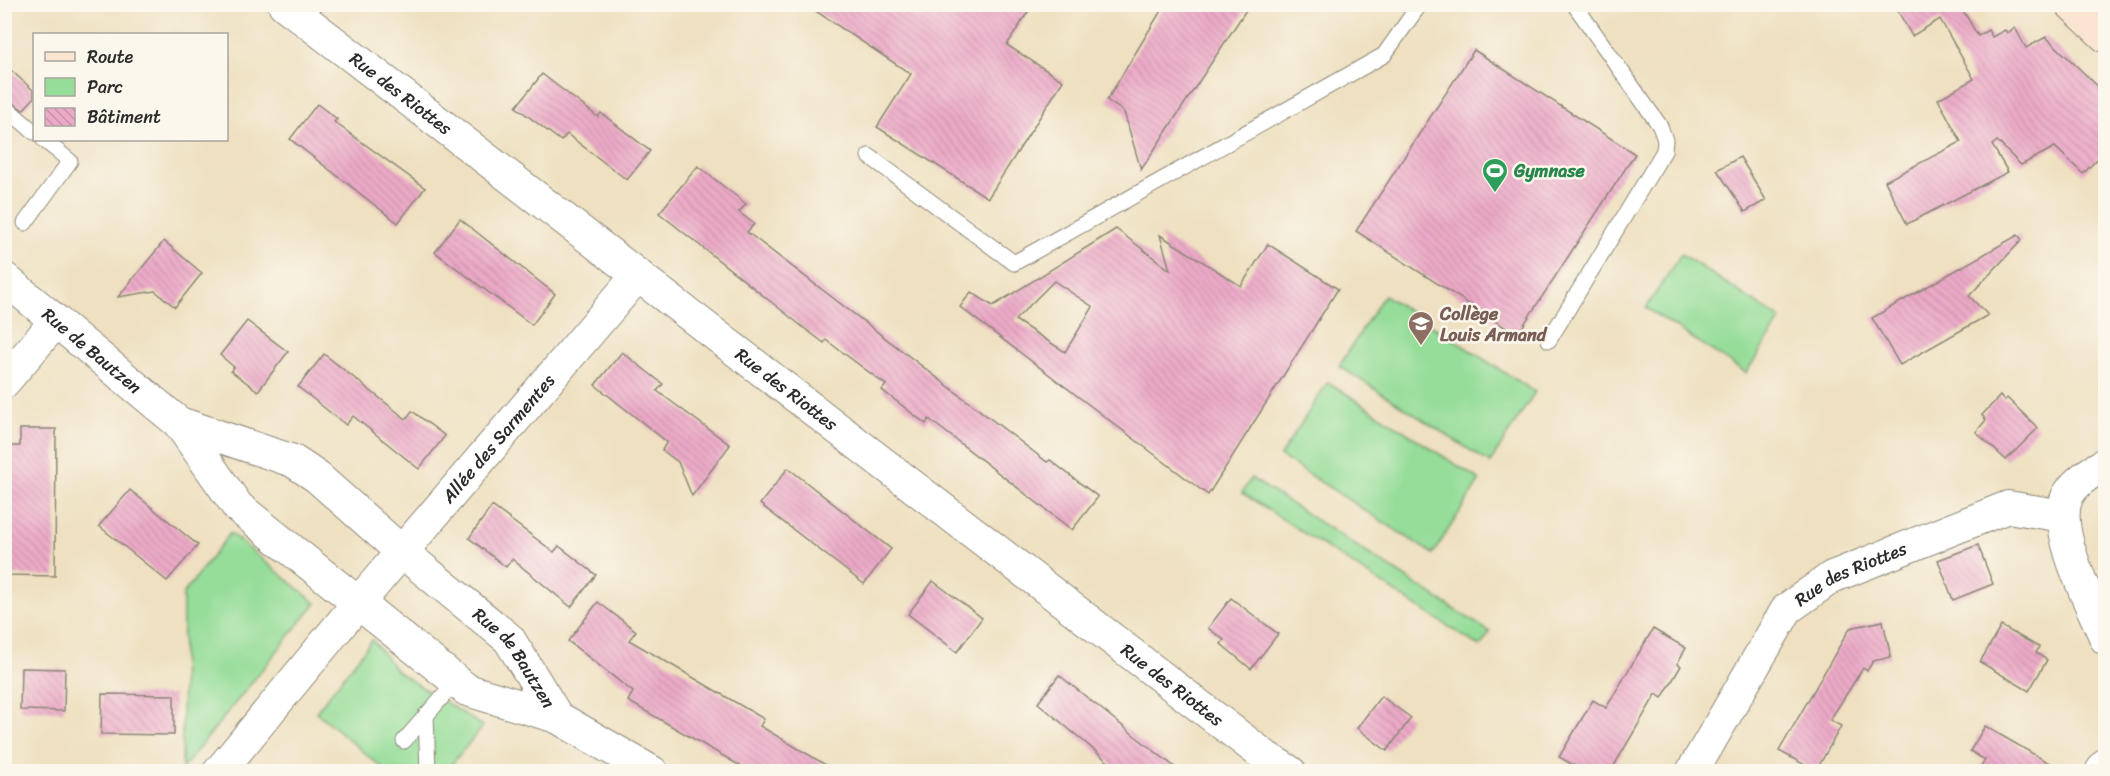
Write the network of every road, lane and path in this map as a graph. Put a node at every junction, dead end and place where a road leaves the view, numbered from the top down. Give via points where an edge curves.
1 (284, 4) edge
2 (1420, 4) edge
3 (1574, 4) edge
4 (2072, 4) edge
5 (2106, 36) edge
6 (4, 106) edge
7 (33, 131) edge
8 (45, 141) edge
9 (869, 156) dead end
10 (25, 223) dead end
11 (638, 275) junction
12 (4, 278) edge
13 (56, 321) junction
14 (1549, 339) dead end
15 (4, 382) edge
16 (180, 423) junction
17 (2106, 463) edge
18 (2063, 516) junction
19 (402, 552) junction
20 (359, 602) junction
21 (2106, 639) edge
22 (456, 681) junction
23 (426, 715) junction
24 (557, 717) junction
25 (404, 741) dead end
26 (2106, 764) edge
27 (219, 771) edge
28 (428, 771) edge
29 (652, 771) edge
30 (1290, 771) edge
31 (1692, 771) edge
32 (2101, 771) edge

1 - 11 street, Rue des Riottes
2 - 9 lane via 1384,55 1014,263
3 - 14 lane via 1660,126 1665,140 1664,151
4 - 5 main road
6 - 7 lane
8 - 10 lane via 70,161
11 - 19 street, Allée des Sarmentes
11 - 30 street, Rue des Riottes via 1266,757
12 - 13 street, Rue de Bautzen
13 - 15 street
13 - 16 street, Rue de Bautzen
16 - 19 street, Rue de Bautzen via 293,461 317,477
16 - 20 street, Rue de Bautzen via 238,507
17 - 18 street via 2080,480 2067,497
18 - 21 street via 2066,540
18 - 31 street, Rue des Riottes via 2008,507 1832,577 1787,609
19 - 20 street, Allée des Sarmentes
19 - 24 street, Rue de Bautzen via 509,639
20 - 22 street, Rue de Bautzen
20 - 27 street, Allée des Sarmentes
22 - 23 lane
22 - 24 street, Rue de Bautzen via 467,690
23 - 25 lane
23 - 28 lane
24 - 29 street
26 - 32 street

